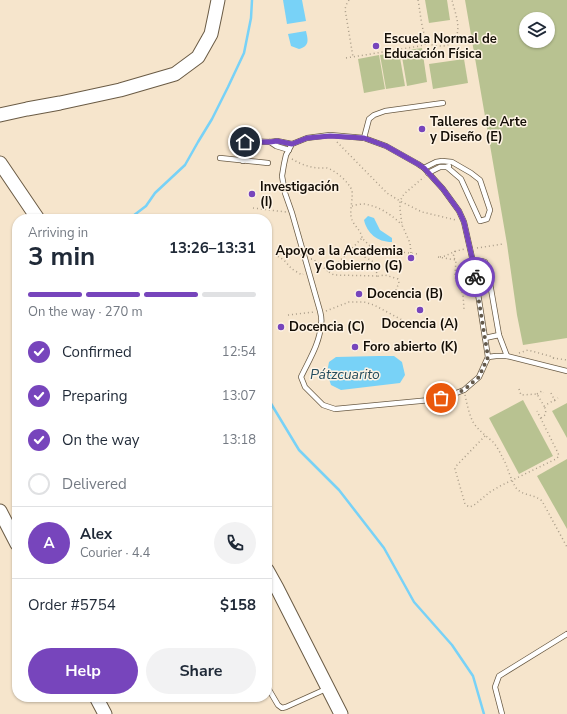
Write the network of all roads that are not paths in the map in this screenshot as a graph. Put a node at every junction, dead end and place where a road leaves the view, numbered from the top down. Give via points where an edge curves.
1 (213, 0) edge
2 (218, 0) edge
3 (164, 75) junction
4 (442, 103) dead end
5 (0, 109) edge
6 (0, 115) edge
7 (364, 138) junction
8 (270, 142) junction
9 (292, 144) junction
10 (288, 150) junction
11 (220, 158) dead end
12 (243, 161) junction
13 (452, 162) junction
14 (0, 163) edge
15 (268, 163) dead end
16 (447, 167) junction
17 (424, 168) junction
18 (428, 174) junction
19 (35, 214) edge
20 (473, 262) junction
21 (499, 336) junction
22 (485, 338) junction
23 (488, 357) junction
24 (510, 357) junction
25 (567, 371) edge
26 (0, 511) edge
27 (12, 534) edge
28 (272, 579) edge
29 (567, 634) edge
30 (328, 689) junction
31 (272, 695) edge
32 (99, 702) edge
33 (105, 714) edge
34 (341, 714) edge
35 (502, 714) edge

1 - 3 main road via 206,32 196,52
2 - 3 main road via 211,34 198,57 175,74
3 - 5 main road
3 - 6 main road via 120,90
4 - 7 lane via 385,111 374,115 369,119
7 - 9 lane via 330,136 307,138
7 - 17 lane via 386,146
8 - 9 lane
8 - 10 lane
8 - 12 lane via 245,142
9 - 10 lane
10 - 23 lane via 282,176 285,193 322,323 317,344 301,377 305,387 323,405 335,409 441,398 464,390 479,377
11 - 12 lane
12 - 15 lane
13 - 16 lane
13 - 16 lane via 480,180 490,210 487,219 480,221 460,179
13 - 17 lane via 436,162
14 - 19 main road
16 - 18 lane via 440,167
17 - 18 lane
18 - 20 lane via 459,211
20 - 21 lane via 482,261 487,266
20 - 22 lane
21 - 22 lane
21 - 24 lane
22 - 23 lane
23 - 24 lane
24 - 25 lane
26 - 27 main road
28 - 30 main road
29 - 35 lane via 499,676 495,687
30 - 31 lane via 282,708
30 - 34 main road
32 - 33 main road

